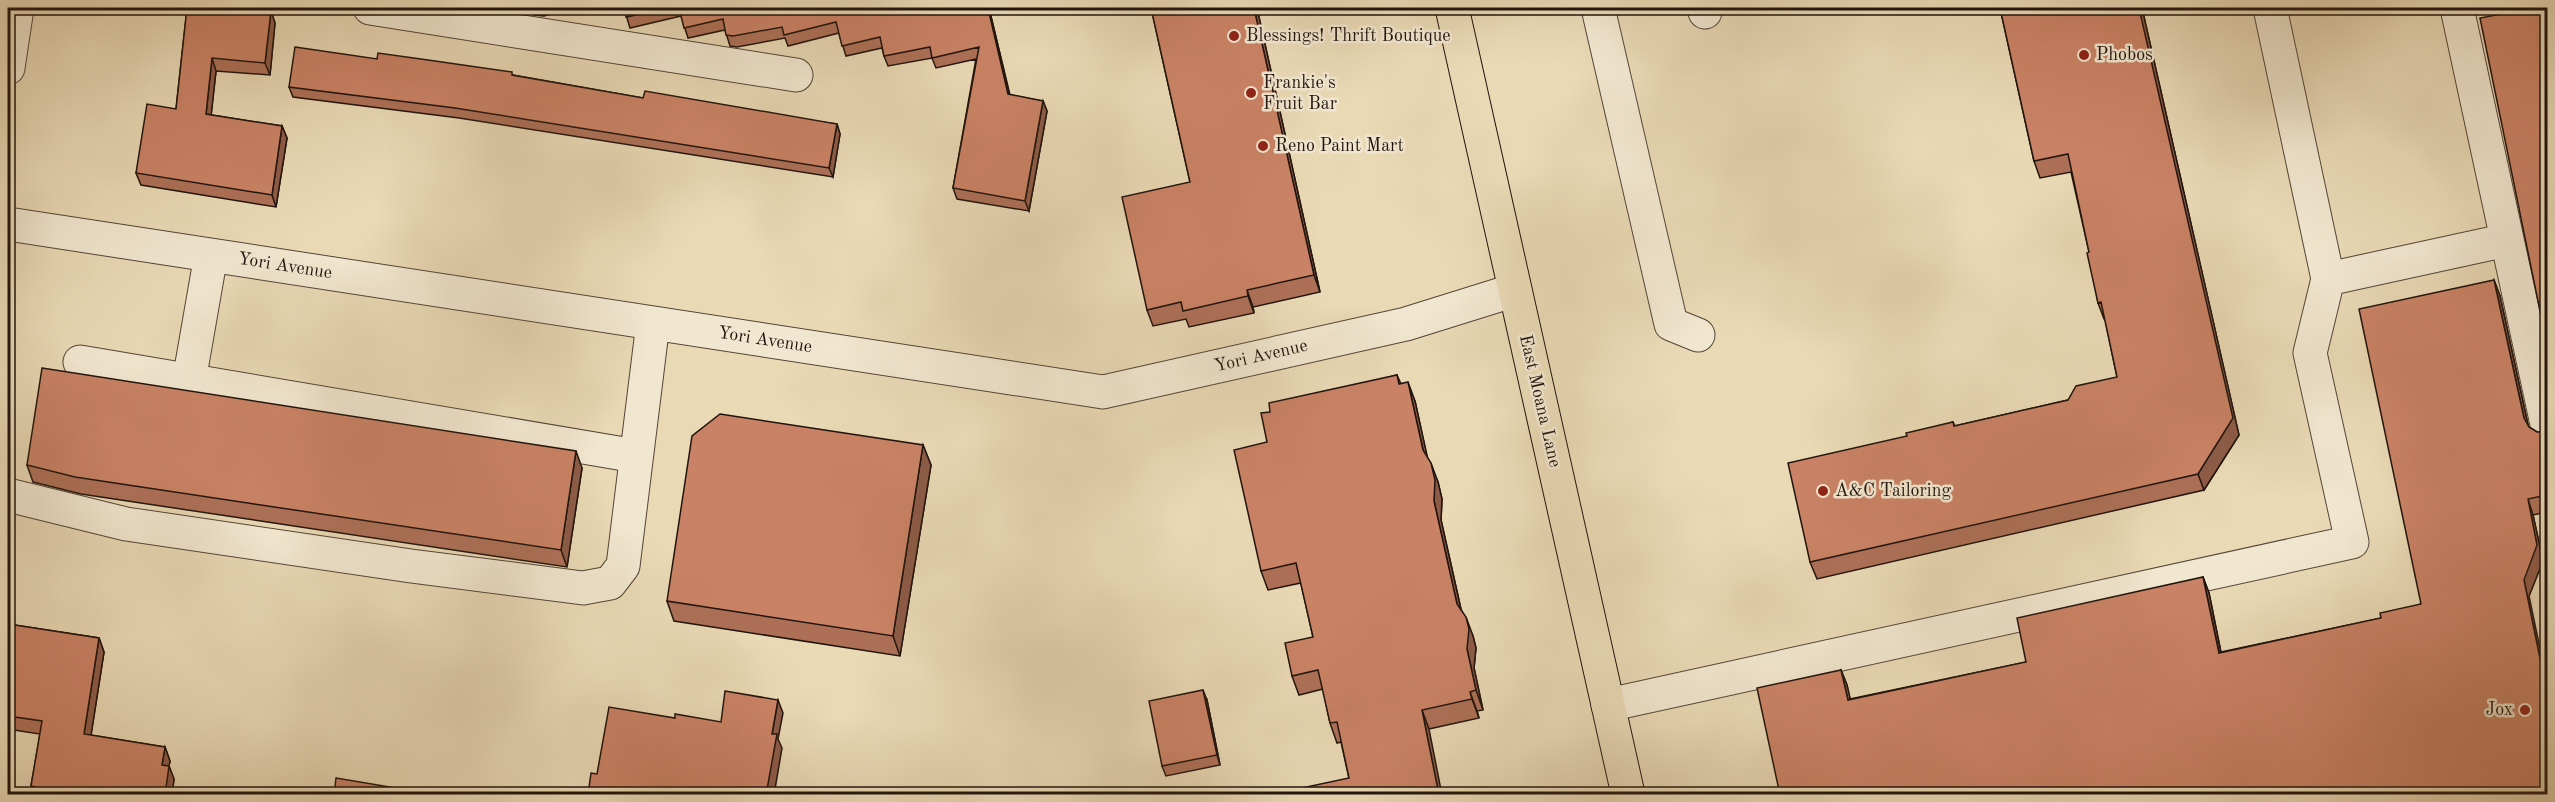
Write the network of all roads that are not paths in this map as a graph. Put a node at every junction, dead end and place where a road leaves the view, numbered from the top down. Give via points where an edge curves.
1 (16, 8) edge
2 (370, 8) edge
3 (1452, 8) edge
4 (1598, 8) edge
5 (2270, 8) edge
6 (2457, 8) edge
7 (8, 68) edge
8 (796, 75) dead end
9 (8, 224) edge
10 (2507, 240) junction
11 (211, 255) junction
12 (2328, 279) junction
13 (1515, 290) junction
14 (654, 323) junction
15 (1698, 335) dead end
16 (80, 363) dead end
17 (189, 381) junction
18 (2547, 429) edge
19 (636, 456) junction
20 (8, 495) edge
21 (1608, 705) junction
22 (1628, 795) edge

1 - 7 street
2 - 8 street
3 - 13 main road, East Moana Lane
4 - 15 street via 1671,324
5 - 12 street
6 - 10 street
9 - 11 street, Yori Avenue
10 - 12 street
10 - 18 street
11 - 14 street, Yori Avenue
11 - 17 street
12 - 21 street via 2310,353 2352,542
13 - 14 street, Yori Avenue via 1406,324 1103,392
13 - 21 main road, East Moana Lane
14 - 19 street
16 - 17 street
17 - 19 street
19 - 20 street via 622,566 610,583 583,588 126,524
21 - 22 main road, East Moana Lane

